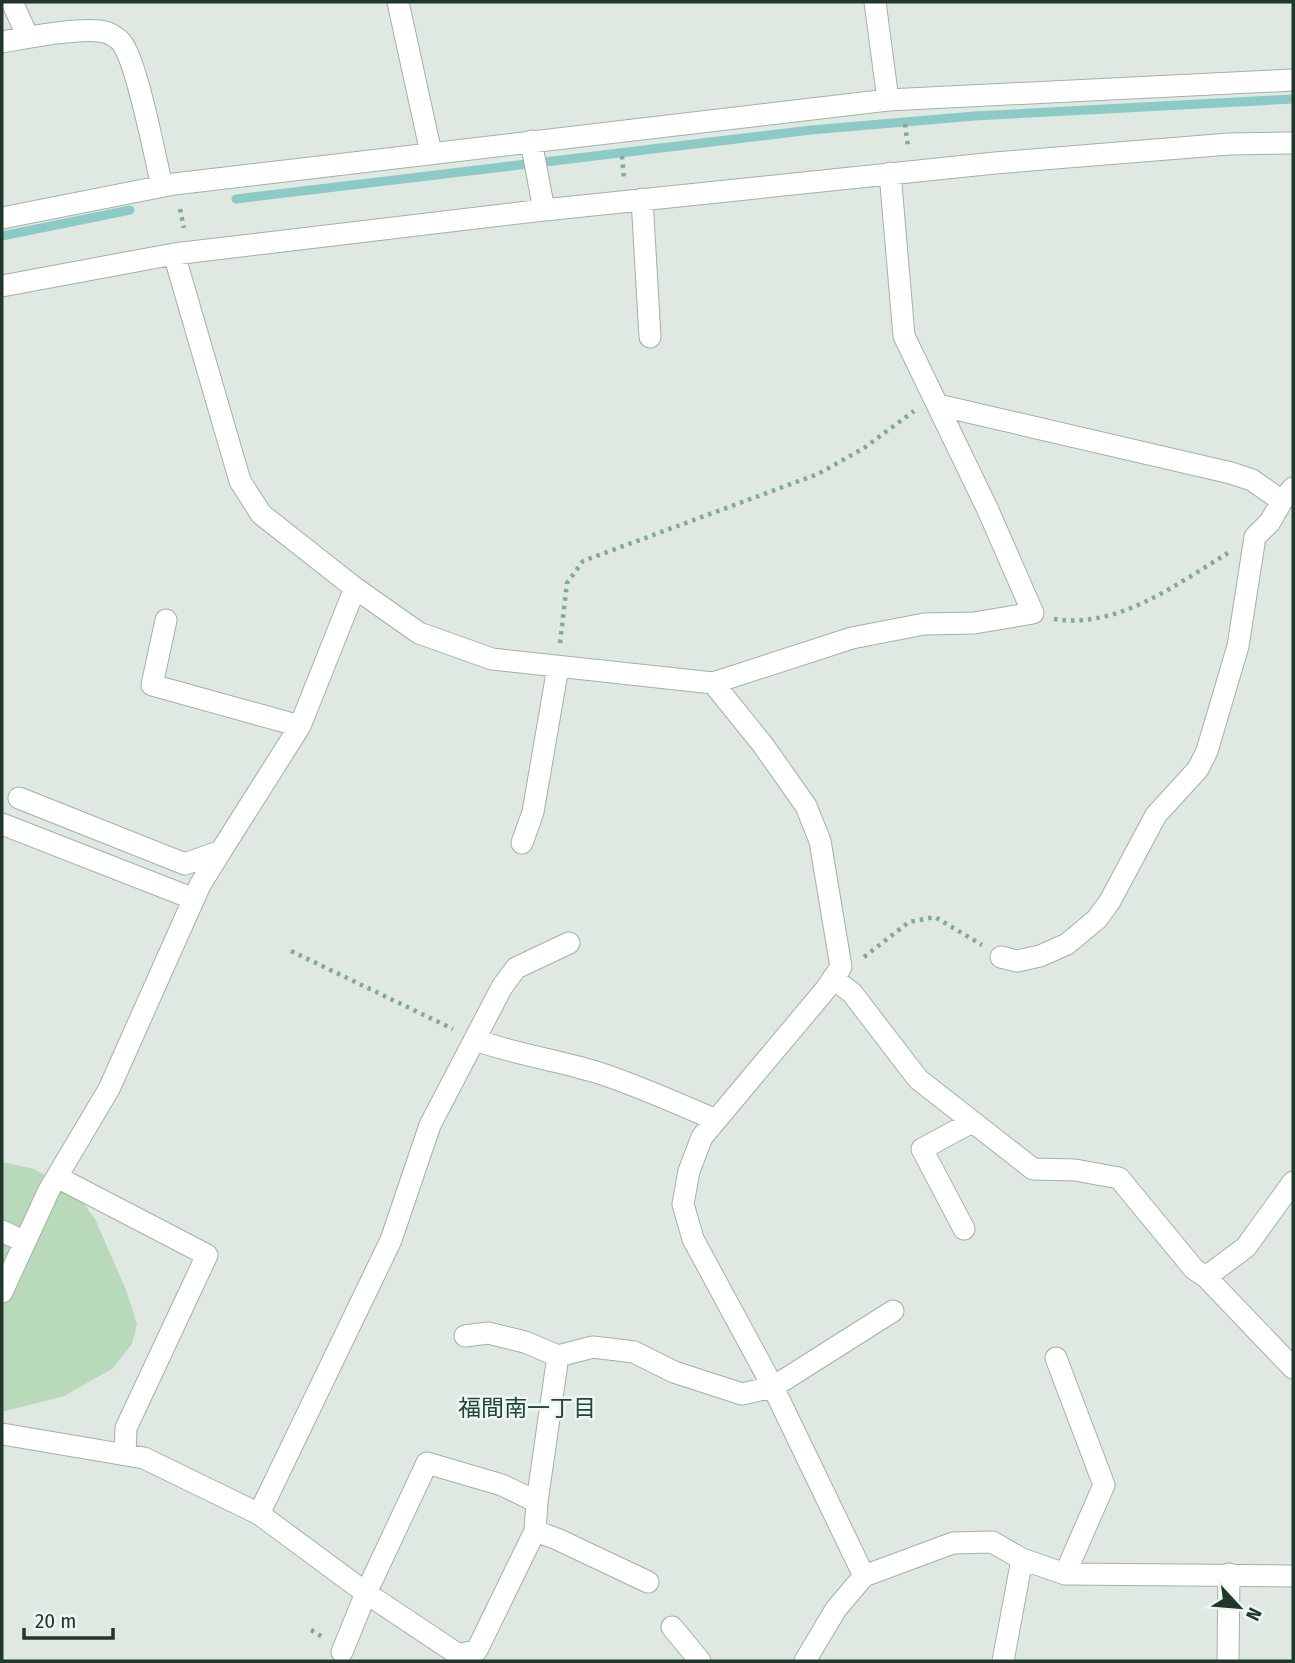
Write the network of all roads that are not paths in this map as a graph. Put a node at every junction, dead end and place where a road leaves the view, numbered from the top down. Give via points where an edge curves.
1 (12, 2) edge
2 (398, 2) edge
3 (875, 2) edge
4 (28, 37) junction
5 (2, 43) edge
6 (1293, 80) edge
7 (888, 100) junction
8 (531, 142) junction
9 (1293, 143) edge
10 (431, 153) junction
11 (890, 173) junction
12 (168, 185) junction
13 (642, 199) junction
14 (544, 210) junction
15 (2, 218) edge
16 (182, 253) junction
17 (2, 286) edge
18 (650, 337) dead end
19 (938, 405) junction
20 (1288, 495) edge
21 (355, 589) junction
22 (166, 620) dead end
23 (558, 667) junction
24 (713, 683) junction
25 (300, 726) junction
26 (19, 799) dead end
27 (2, 824) edge
28 (522, 843) dead end
29 (221, 851) junction
30 (194, 899) junction
31 (569, 943) dead end
32 (1001, 957) road end
33 (837, 973) junction
34 (475, 1040) junction
35 (716, 1119) junction
36 (972, 1122) junction
37 (57, 1177) junction
38 (1293, 1182) edge
39 (964, 1229) dead end
40 (2, 1231) edge
41 (25, 1242) junction
42 (1206, 1277) junction
43 (2, 1292) edge
44 (893, 1311) dead end
45 (465, 1336) dead end
46 (558, 1356) junction
47 (1056, 1358) dead end
48 (1293, 1367) edge
49 (773, 1388) junction
50 (2, 1434) edge
51 (125, 1454) junction
52 (537, 1502) junction
53 (259, 1514) junction
54 (536, 1531) junction
55 (1022, 1559) junction
56 (1065, 1574) junction
57 (1229, 1574) junction
58 (864, 1576) junction
59 (1293, 1576) edge
60 (648, 1582) dead end
61 (366, 1592) junction
62 (672, 1627) dead end
63 (342, 1652) dead end
64 (700, 1661) edge
65 (804, 1661) edge
66 (1003, 1661) edge
67 (1228, 1661) edge

1 - 4 street
2 - 10 street
3 - 7 street
4 - 5 street
4 - 12 street via 90,31 108,33 122,43 133,65
6 - 7 street
7 - 8 street
8 - 10 street
8 - 14 street
9 - 11 street via 1230,144
10 - 12 street
11 - 13 street
11 - 19 street via 904,336
12 - 15 street
13 - 14 street
13 - 18 street
14 - 16 street
16 - 17 street
16 - 21 street via 240,481 261,514
19 - 20 street via 1231,473
19 - 24 street via 1033,613 974,623 924,624 852,638
20 - 32 street via 1255,537 1238,646 1198,769 1156,815 1097,919 1067,944 1040,956 1017,961
21 - 23 street via 419,633 492,659
21 - 25 street
22 - 25 street via 152,685
23 - 24 street
23 - 28 street via 533,812
24 - 33 street via 806,806 820,841
25 - 29 street
26 - 29 street via 184,864
27 - 30 street
29 - 30 street
30 - 37 street via 110,1089
31 - 34 street via 516,968
33 - 35 street
33 - 36 street via 918,1079
34 - 35 street via 594,1072
34 - 53 street via 430,1125 391,1240
35 - 49 street via 702,1137 683,1204 693,1239
36 - 39 street via 922,1149
36 - 42 street via 1033,1169 1119,1178 1194,1269
37 - 41 street
37 - 51 street via 207,1255 126,1428
38 - 42 street via 1246,1247
40 - 41 street
41 - 43 street
42 - 48 street
44 - 49 street
45 - 46 street via 488,1333
46 - 49 street via 593,1347 634,1352 674,1372 742,1394
46 - 52 street
47 - 56 street via 1104,1485
49 - 58 street
50 - 51 street
51 - 53 street via 144,1458
52 - 54 street
52 - 61 street via 502,1485 427,1463
53 - 61 street
54 - 60 street
54 - 61 street via 477,1650 458,1655
55 - 56 street
55 - 58 street via 992,1542 953,1543
55 - 66 street
56 - 57 street
57 - 59 street
57 - 67 street
58 - 65 street via 836,1609
61 - 63 street
62 - 64 street

